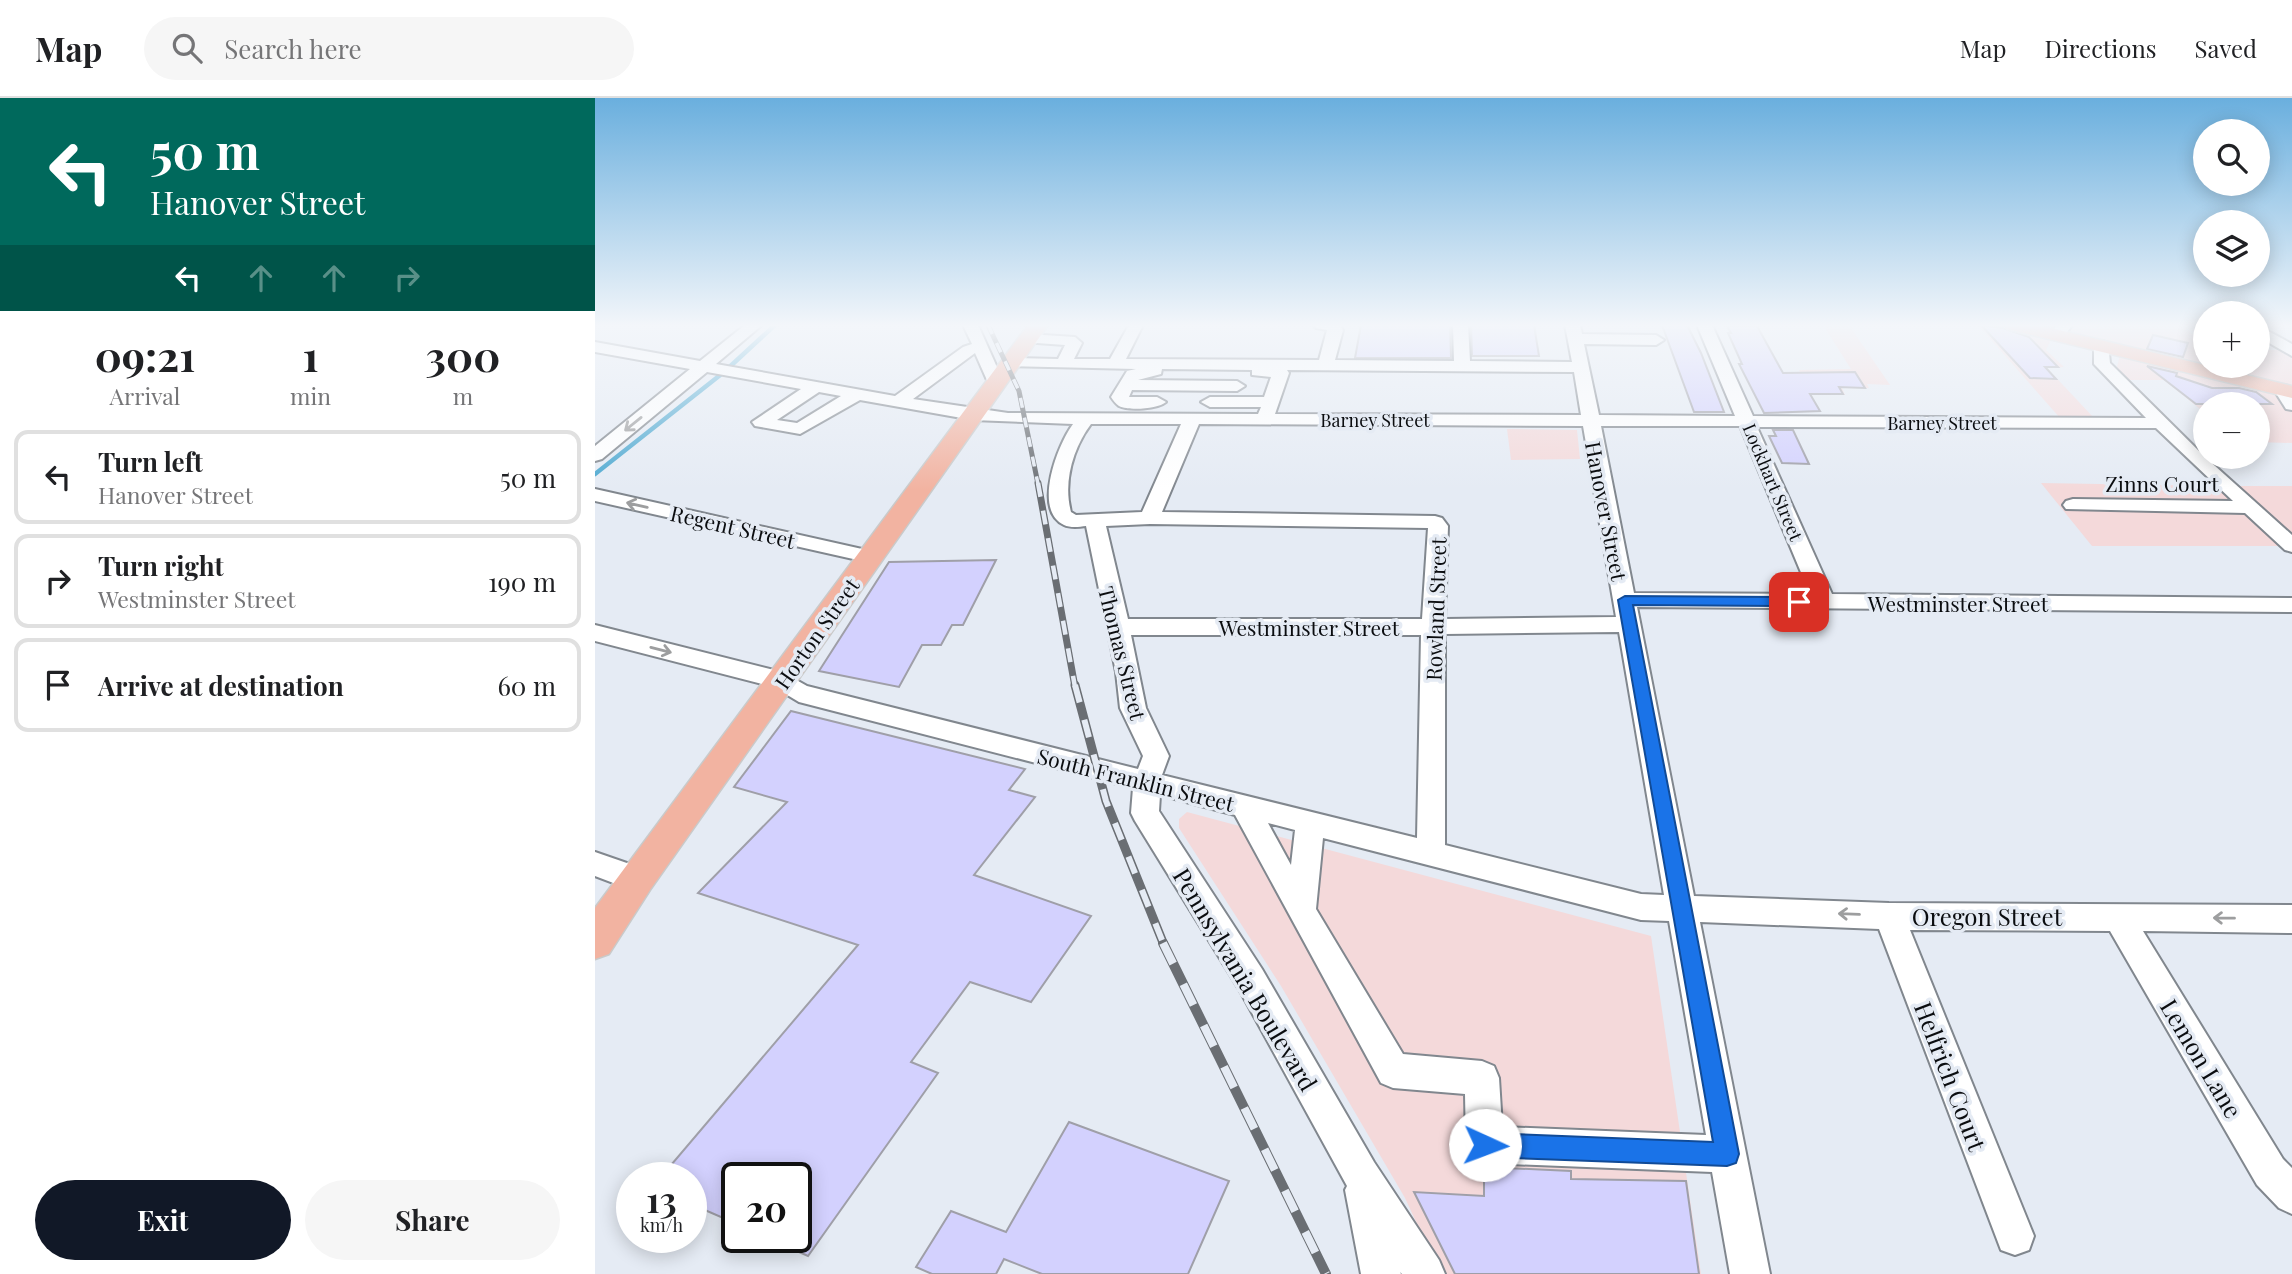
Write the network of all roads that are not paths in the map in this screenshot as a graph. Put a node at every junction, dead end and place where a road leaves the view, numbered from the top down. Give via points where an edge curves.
1 (691, 380) edge
2 (784, 380) edge
3 (928, 380) edge
4 (998, 380) edge
5 (1131, 380) edge
6 (1176, 380) edge
7 (1583, 380) edge
8 (1729, 380) edge
9 (2118, 380) edge
10 (2229, 380) edge
11 (817, 386) junction
12 (857, 394) junction
13 (2289, 396) edge
14 (1274, 400) junction
15 (898, 402) junction
16 (973, 415) junction
17 (1086, 418) junction
18 (1192, 419) junction
19 (1590, 421) junction
20 (1748, 422) junction
21 (2161, 423) junction
22 (595, 456) edge
23 (595, 495) edge
24 (2073, 505) dead end
25 (2250, 507) junction
26 (1150, 519) junction
27 (1095, 522) junction
28 (2292, 546) edge
29 (870, 557) junction
30 (1823, 602) junction
31 (2292, 605) edge
32 (1626, 612) junction
33 (1117, 627) junction
34 (1433, 627) junction
35 (595, 633) edge
36 (782, 681) junction
37 (1147, 780) junction
38 (1244, 806) junction
39 (1310, 822) junction
40 (1431, 855) junction
41 (595, 864) edge
42 (637, 879) junction
43 (1683, 909) junction
44 (1301, 911) junction
45 (1889, 916) junction
46 (2117, 917) junction
47 (2292, 919) edge
48 (595, 942) edge
49 (1727, 1154) junction
50 (1361, 1175) junction
51 (2292, 1195) edge
52 (2015, 1236) dead end
53 (1381, 1274) edge
54 (1425, 1274) edge
55 (1750, 1274) edge

1 -> 22 street
2 - 11 street, Barney Street
3 - 15 street
4 - 16 main road, Horton Street
5 - 14 street via 1125,393
6 - 14 street
7 - 19 street, Hanover Street
8 - 20 street, Lockhart Street
9 - 21 street
10 - 13 main road
11 - 12 street, Barney Street
11 - 12 street via 761,422 800,429
12 - 15 street, Barney Street
14 - 18 street, Barney Street
14 - 19 street, Barney Street
15 - 16 street, Barney Street
16 - 17 street, Barney Street
16 - 29 main road, Horton Street
17 - 18 street, Barney Street
17 - 27 street via 1070,439 1061,463 1060,509 1071,521
18 - 26 street
19 - 20 street, Barney Street
19 - 32 street, Hanover Street
20 - 21 street, Barney Street
20 - 30 street, Lockhart Street
21 - 25 street
29 -> 23 street, Regent Street
24 - 25 street, Zinns Court
25 - 28 street
26 - 27 street
26 - 34 street, Rowland Street via 1435,522 1438,564
27 - 33 street, Thomas Street
29 - 36 main road, Horton Street
30 - 31 street, Westminster Street
30 - 32 street, Westminster Street
32 - 34 street, Westminster Street
32 - 43 street, Hanover Street
33 - 34 street, Westminster Street
33 - 37 street, Thomas Street via 1133,708 1156,757
34 - 40 street, Rowland Street
35 -> 36 street, South Franklin Street
36 - 37 street, South Franklin Street via 799,693
36 - 42 main road, Horton Street
37 - 38 street, South Franklin Street
37 - 50 street, Pennsylvania Boulevard via 1145,813 1251,980
38 - 39 street, South Franklin Street
38 - 44 street
39 - 40 street, South Franklin Street
39 - 44 street
40 - 43 street, South Franklin Street via 1641,907
41 - 42 street
42 - 48 main road, Horton Street
45 -> 43 street, Oregon Street
43 - 49 street, Hanover Street
44 - 49 street via 1393,1071 1482,1078 1485,1145
45 - 46 street, Oregon Street
45 - 52 street, Helfrich Court
47 -> 46 street, Oregon Street
46 - 51 street, Lemon Lane via 2270,1172
49 - 55 street, Hanover Street
50 - 53 street, Pennsylvania Boulevard
50 - 54 street, Pennsylvania Boulevard

